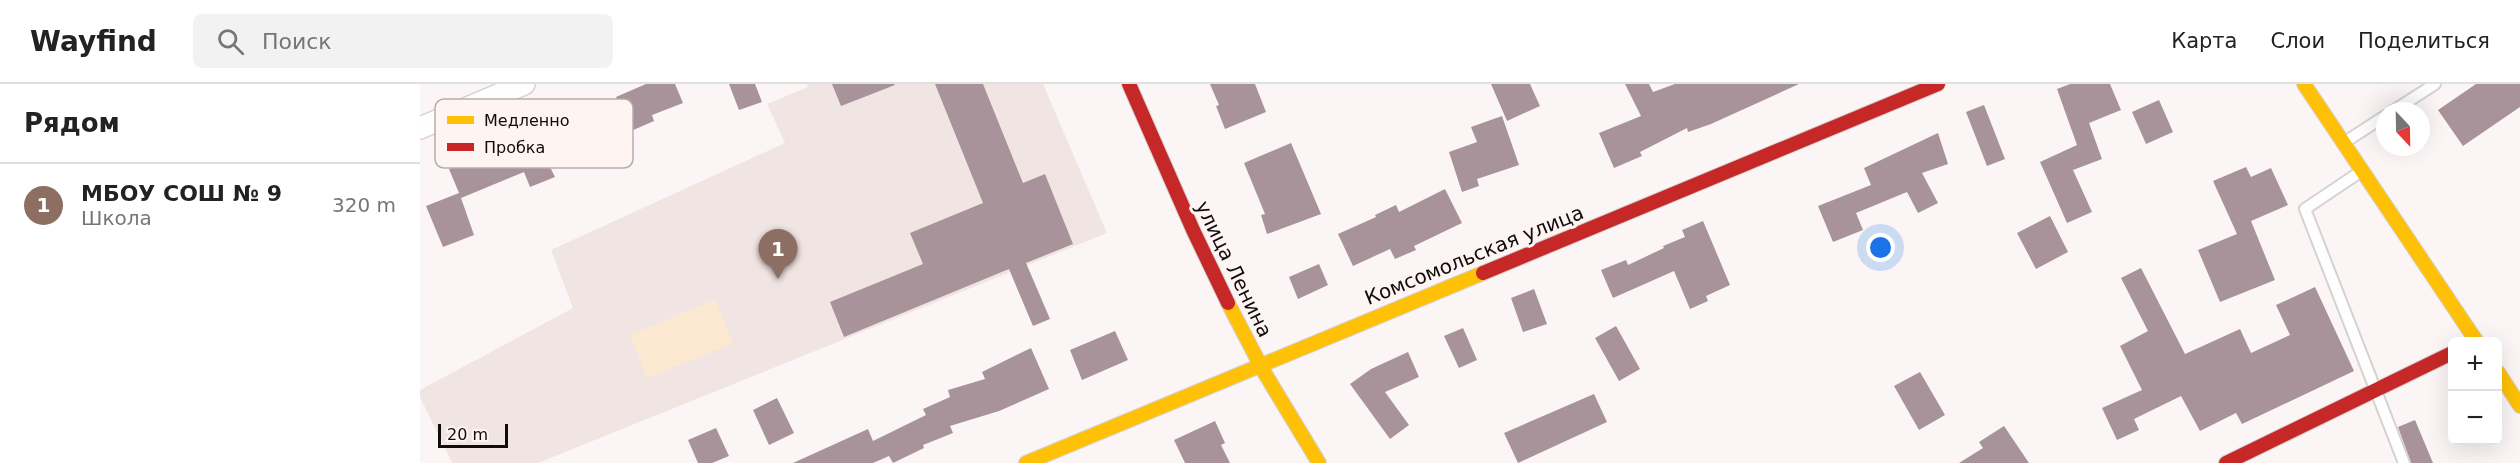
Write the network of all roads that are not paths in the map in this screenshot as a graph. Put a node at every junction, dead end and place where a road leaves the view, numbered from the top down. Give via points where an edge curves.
1 (524, 84) edge
2 (1129, 84) edge
3 (1938, 84) edge
4 (2304, 84) edge
5 (2435, 84) edge
6 (489, 99) edge
7 (2407, 102) edge
8 (435, 122) edge
9 (2376, 122) edge
10 (420, 128) edge
11 (2343, 144) junction
12 (2361, 171) junction
13 (2474, 337) edge
14 (2448, 355) edge
15 (1259, 365) junction
16 (2502, 378) edge
17 (2376, 390) junction
18 (2520, 406) edge
19 (1026, 463) edge
20 (1319, 463) edge
21 (2226, 463) edge
22 (2404, 463) edge

1 - 6 street
2 - 15 street, улица Ленина via 1179,202
3 - 15 street, Комсомольская улица
4 - 11 street
5 - 7 lane
8 - 10 street
9 - 11 lane
11 - 12 street
12 - 13 street
12 - 17 lane via 2305,209
14 - 17 street
15 - 19 street, Комсомольская улица
15 - 20 street, улица Ленина
16 - 18 street
17 - 21 street
17 - 22 lane

